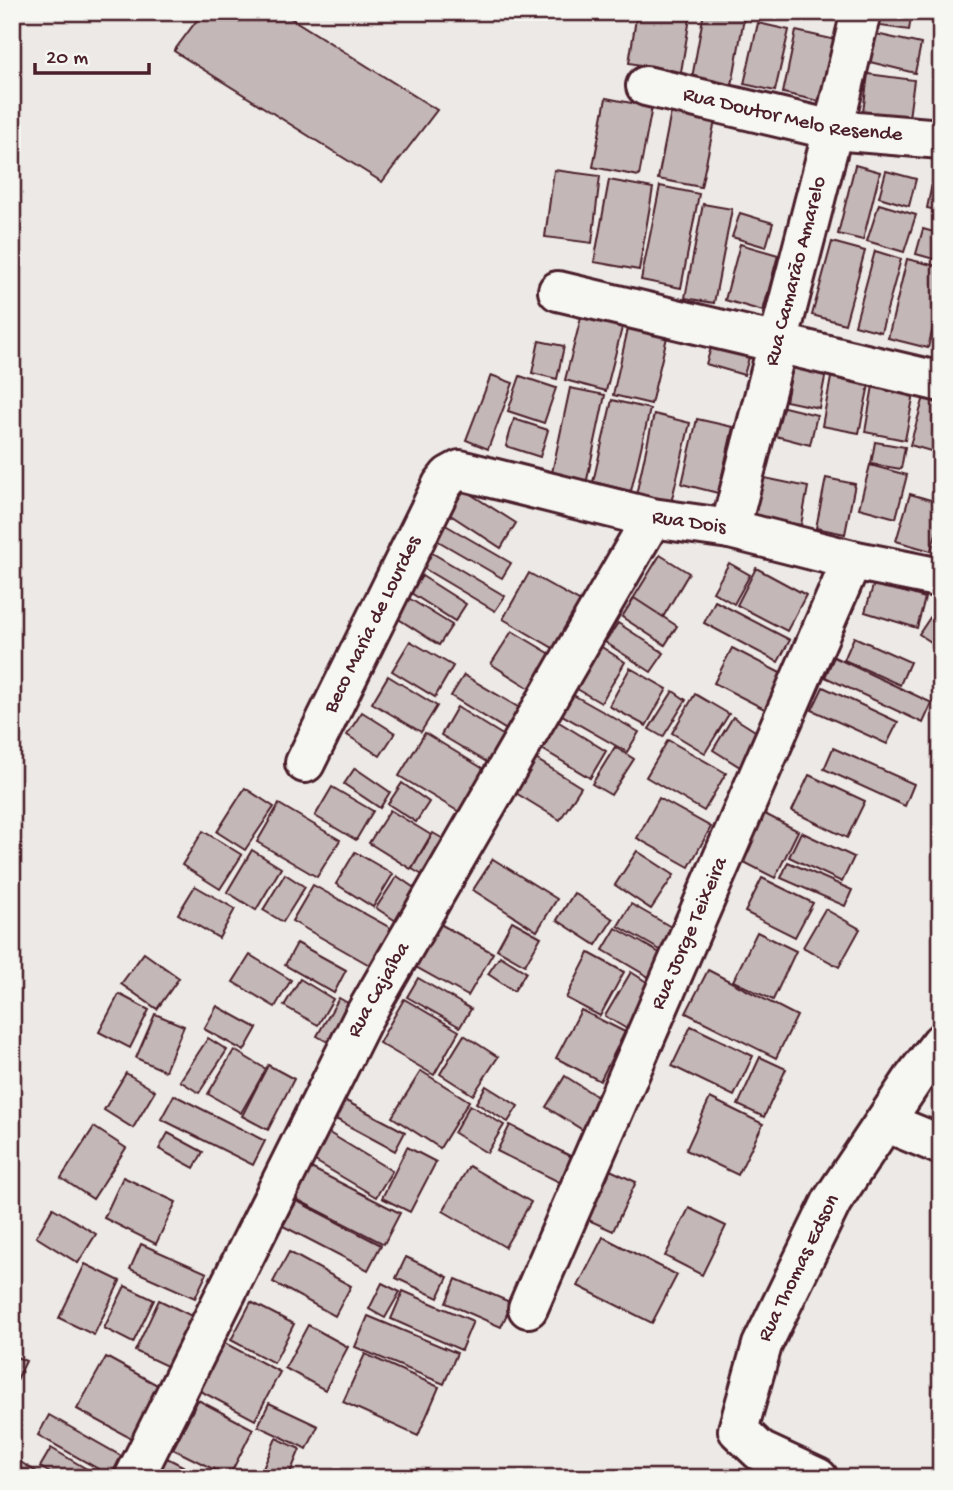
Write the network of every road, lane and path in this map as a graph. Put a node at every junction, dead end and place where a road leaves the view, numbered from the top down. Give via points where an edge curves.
1 (861, 12) edge
2 (646, 86) dead end
3 (833, 130) junction
4 (941, 139) edge
5 (558, 291) dead end
6 (778, 343) junction
7 (941, 382) edge
8 (442, 485) joint
9 (652, 518) junction
10 (730, 529) junction
11 (852, 560) junction
12 (941, 578) edge
13 (305, 763) dead end
14 (941, 1044) edge
15 (885, 1122) junction
16 (941, 1145) edge
17 (528, 1308) dead end
18 (134, 1478) edge
19 (818, 1478) edge

1 - 3 street, Rua Camarão Amarelo
2 - 3 street, Rua Doutor Melo Resende
3 - 4 street, Rua Doutor Melo Resende
3 - 6 street, Rua Camarão Amarelo
5 - 6 street
6 - 7 street
6 - 10 street, Rua Camarão Amarelo
8 - 9 street, Rua Dois via 460,470
8 - 13 street, Beco Maria de Lourdes
9 - 10 street, Rua Dois
9 - 18 street, Rua Cajaíba via 363,1018
10 - 11 street, Rua Dois
11 - 12 street, Rua Dois
11 - 17 street, Rua Jorge Teixeira
14 - 15 street, Rua Thomas Edson
15 - 16 street
15 - 19 street, Rua Thomas Edson via 832,1200 762,1345 738,1430 760,1451

